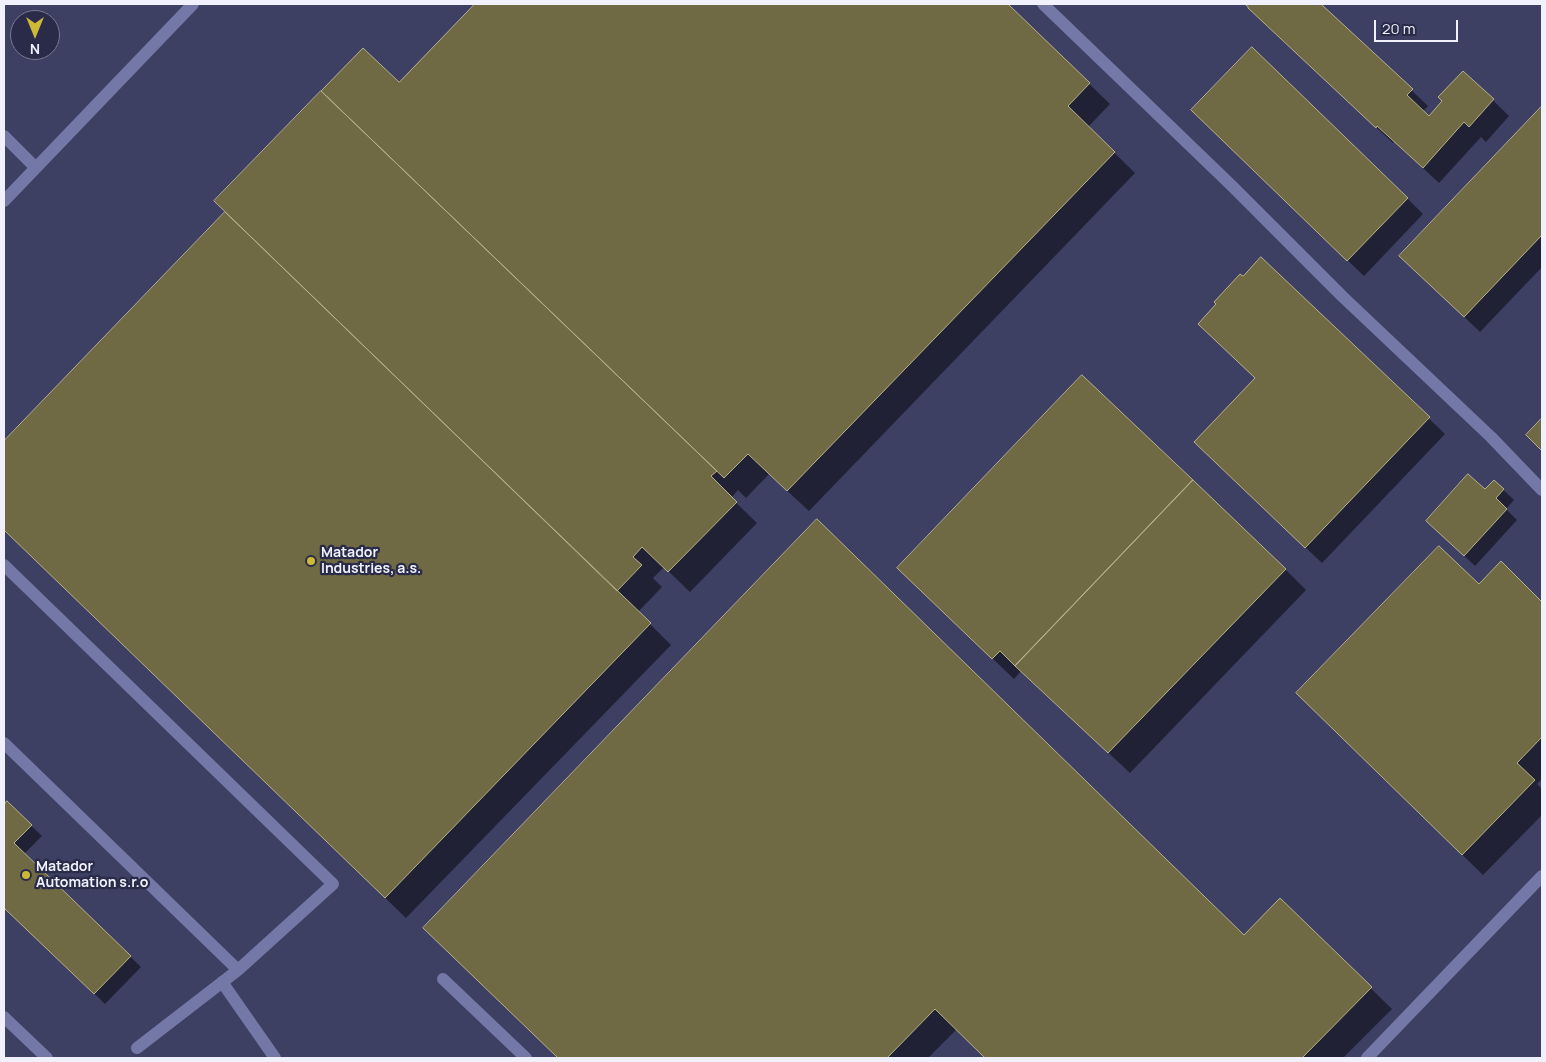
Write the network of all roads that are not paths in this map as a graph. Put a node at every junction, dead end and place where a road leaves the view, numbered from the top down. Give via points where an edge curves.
1 (193, 4) edge
2 (1043, 4) edge
3 (4, 136) edge
4 (35, 167) junction
5 (4, 201) edge
6 (1542, 490) edge
7 (4, 565) edge
8 (4, 743) edge
9 (1542, 876) edge
10 (238, 970) junction
11 (443, 979) dead end
12 (222, 982) junction
13 (4, 1017) edge
14 (137, 1048) dead end
15 (47, 1058) edge
16 (275, 1058) edge
17 (526, 1058) edge
18 (1367, 1058) edge

1 - 4 lane
2 - 6 lane
3 - 4 lane
4 - 5 lane
7 - 10 lane via 333,884
8 - 10 lane
9 - 18 lane
10 - 12 lane
11 - 17 lane
12 - 14 lane
12 - 16 lane
13 - 15 lane

